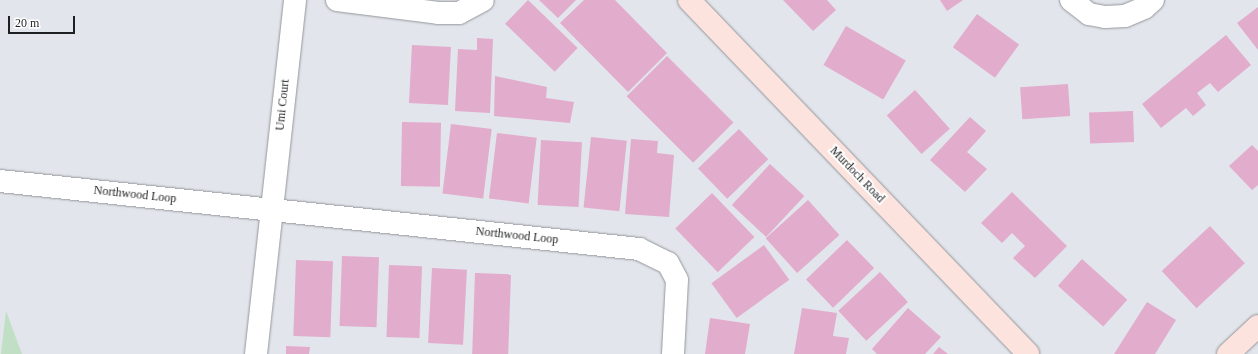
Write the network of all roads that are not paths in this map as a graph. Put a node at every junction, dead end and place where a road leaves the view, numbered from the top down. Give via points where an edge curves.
1 (295, 0) edge
2 (338, 0) edge
3 (483, 0) edge
4 (689, 0) edge
5 (1071, 0) edge
6 (1152, 0) edge
7 (0, 180) edge
8 (271, 211) junction
9 (1256, 331) edge
10 (1028, 353) edge
11 (256, 354) edge
12 (673, 354) edge
13 (1228, 354) edge

1 - 8 street, Umi Court
2 - 3 street via 438,13 459,13
4 - 10 main road, Murdoch Road
5 - 6 street via 1089,14 1105,17 1125,16 1144,8
7 - 8 street, Northwood Loop
8 - 11 street
8 - 12 street, Northwood Loop via 639,249 668,263 677,280
9 - 13 main road

